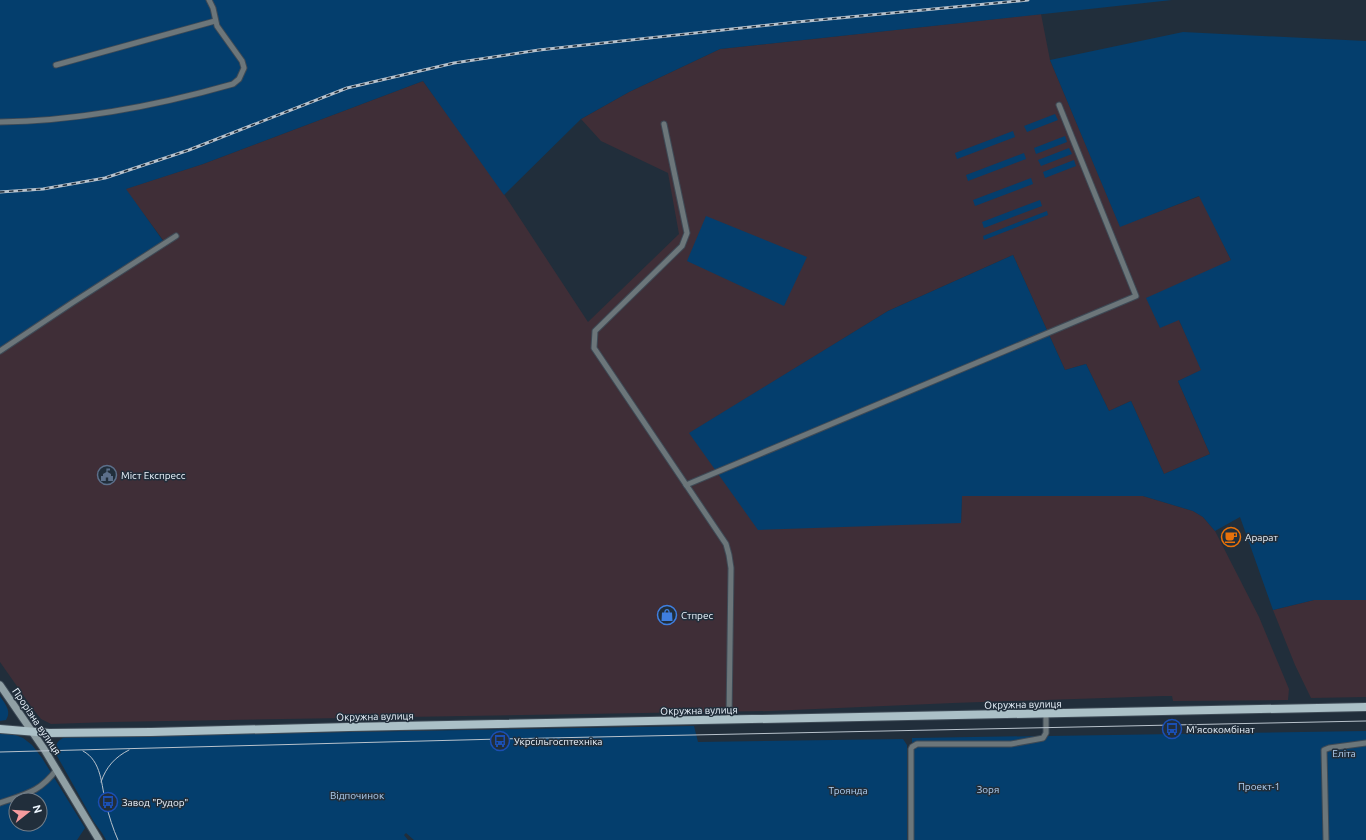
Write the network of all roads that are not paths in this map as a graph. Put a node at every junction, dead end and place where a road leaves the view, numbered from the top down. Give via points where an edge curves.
1 (209, 0) edge
2 (215, 21) junction
3 (56, 65) dead end
4 (1059, 105) dead end
5 (0, 122) edge
6 (664, 124) dead end
7 (176, 236) dead end
8 (0, 351) edge
9 (686, 485) junction
10 (0, 684) edge
11 (1366, 707) edge
12 (1046, 714) junction
13 (729, 720) junction
14 (0, 729) edge
15 (33, 732) junction
16 (1366, 743) edge
17 (57, 769) junction
18 (0, 803) edge
19 (99, 840) edge
20 (910, 840) edge
21 (1326, 840) edge

1 - 2 street
2 - 3 street
2 - 5 street via 244,68 240,79 233,84 153,105 76,118
4 - 9 street via 1136,296
6 - 9 street via 686,233 682,246 595,331 594,348
7 - 8 street
9 - 13 street via 726,544 729,554
10 - 15 main road, Прорізна вулиця
11 - 12 main road, Окружна вулиця
12 - 13 main road, Окружна вулиця
12 - 20 street via 1046,733 1043,738 1011,744 917,744 912,747
13 - 15 main road, Окружна вулиця via 151,732
14 - 15 main road, Окружна вулиця
15 - 17 main road, Прорізна вулиця
16 - 21 street via 1324,750
17 - 18 street, Прорізна вулиця via 48,781 37,789
17 - 19 main road, Прорізна вулиця

